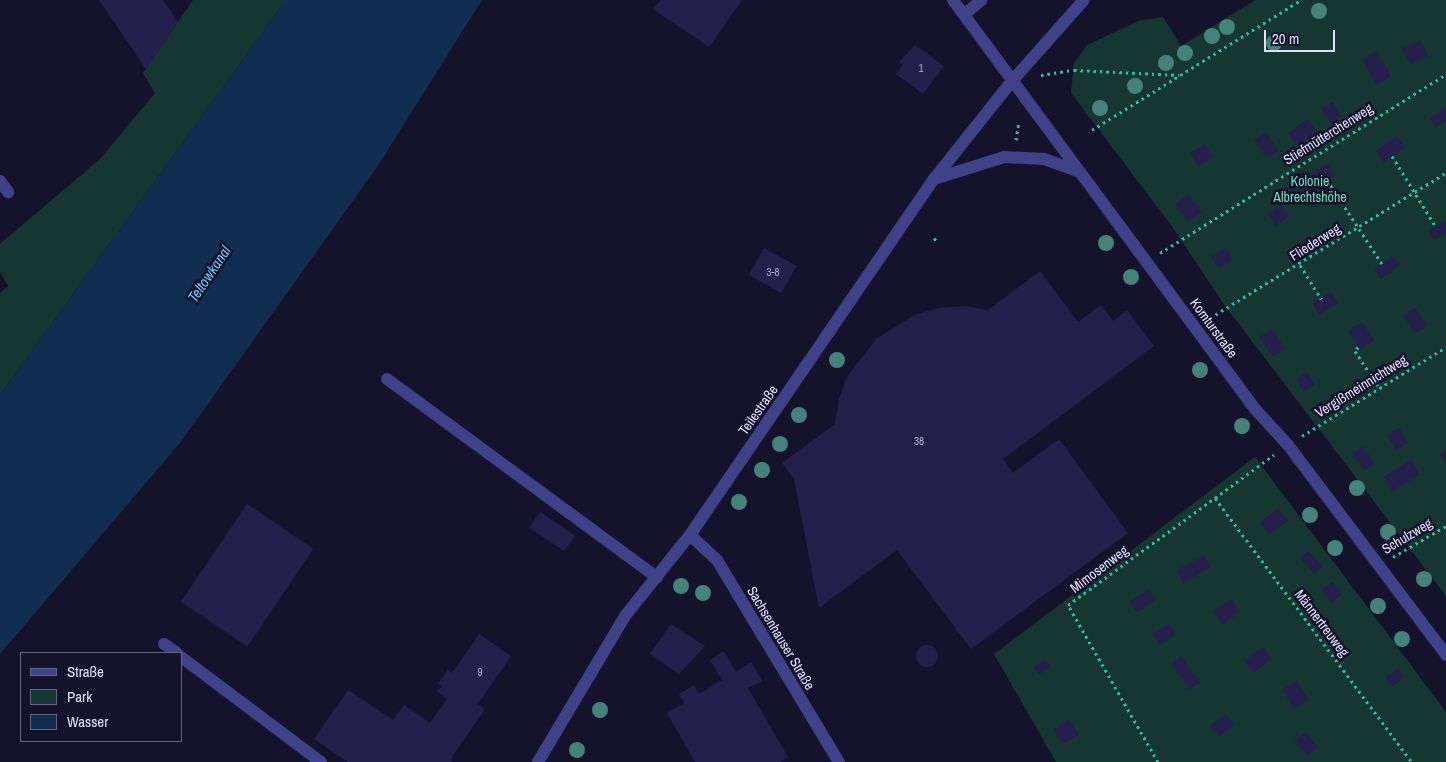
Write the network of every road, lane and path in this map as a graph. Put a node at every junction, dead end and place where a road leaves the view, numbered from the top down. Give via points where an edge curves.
1 (952, 0) edge
2 (981, 0) edge
3 (1084, 0) edge
4 (1301, 0) edge
5 (964, 15) junction
6 (1061, 72) dead end
7 (1446, 74) edge
8 (1180, 75) junction
9 (1012, 81) junction
10 (1020, 121) dead end
11 (1092, 130) dead end
12 (1016, 143) dead end
13 (1392, 156) dead end
14 (1077, 171) junction
15 (1446, 173) edge
16 (934, 180) junction
17 (1326, 180) dead end
18 (0, 181) edge
19 (8, 192) dead end
20 (1415, 192) junction
21 (1436, 227) dead end
22 (1358, 228) junction
23 (1147, 262) junction
24 (1382, 264) dead end
25 (1300, 265) junction
26 (1321, 299) dead end
27 (1195, 328) junction
28 (1358, 347) dead end
29 (1446, 347) edge
30 (387, 379) dead end
31 (1379, 388) junction
32 (1288, 445) junction
33 (1215, 498) junction
34 (1446, 526) edge
35 (690, 535) junction
36 (1379, 566) junction
37 (657, 578) junction
38 (164, 644) dead end
39 (176, 652) edge
40 (1446, 655) edge
41 (182, 658) edge
42 (321, 762) edge
43 (538, 762) edge
44 (839, 762) edge
45 (1158, 762) edge
46 (1412, 762) edge

1 - 5 street, Komturstraße
2 - 5 street
3 - 9 street, Teilestraße
4 - 8 path
5 - 9 street, Komturstraße
6 - 8 path
7 - 23 path, Stiefmütterchenweg
8 - 11 path
9 - 14 street, Komturstraße
9 - 16 street, Teilestraße
10 - 12 path
13 - 20 path
14 - 16 street via 1044,159 1004,157
14 - 23 street, Komturstraße
15 - 20 path, Fliederweg
16 - 35 street, Teilestraße
17 - 22 path
18 - 19 street
20 - 21 path
20 - 22 path, Fliederweg
22 - 24 path
22 - 25 path, Fliederweg
23 - 27 street, Komturstraße
25 - 26 path
25 - 27 path, Fliederweg
27 - 32 street, Komturstraße via 1255,409
28 - 31 path via 1355,350
29 - 31 path, Vergißmeinnichtweg
30 - 37 street
31 - 32 path, Vergißmeinnichtweg
32 - 33 path, Mimosenweg
32 - 36 street, Komturstraße
33 - 45 path, Mimosenweg via 1068,605
33 - 46 path, Männertreuweg
34 - 36 path, Schulzweg
35 - 37 street, Teilestraße
35 - 44 street, Sachsenhauser Straße via 717,560
36 - 40 street, Komturstraße
37 - 43 street, Teilestraße via 612,635
38 - 39 street
41 - 42 street

